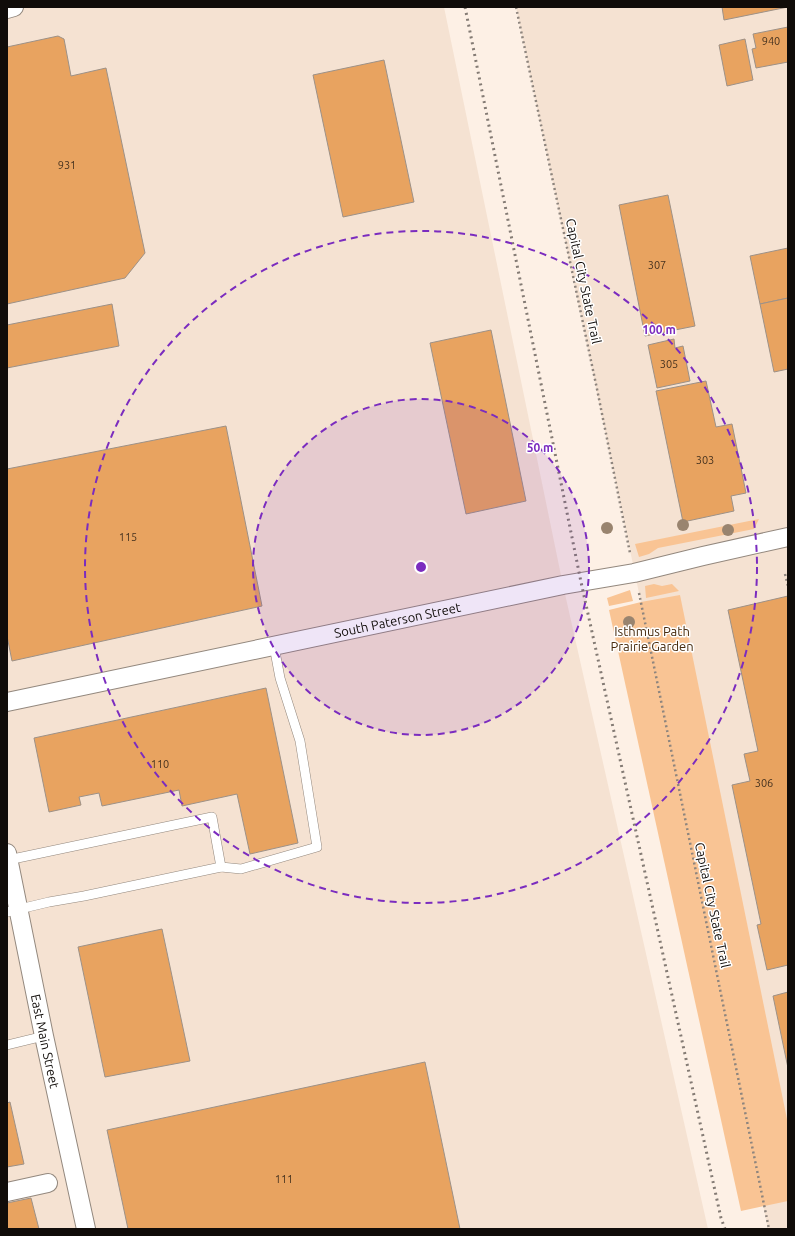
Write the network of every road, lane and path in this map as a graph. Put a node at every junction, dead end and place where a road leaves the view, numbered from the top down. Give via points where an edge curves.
1 (14, 7) edge
2 (516, 7) edge
3 (7, 8) edge
4 (788, 537) edge
5 (631, 559) dead end
6 (785, 574) dead end
7 (637, 586) dead end
8 (788, 586) edge
9 (274, 646) junction
10 (7, 702) edge
11 (8, 857) edge
12 (222, 867) junction
13 (13, 911) edge
14 (44, 1036) junction
15 (7, 1044) edge
16 (48, 1183) dead end
17 (7, 1192) edge
18 (86, 1229) edge
19 (768, 1229) edge

1 - 3 street
2 - 5 path, Capital City State Trail via 596,381
4 - 9 street, South Paterson Street via 634,573
6 - 8 path
7 - 19 path, Capital City State Trail
9 - 10 street, South Paterson Street
9 - 12 lane via 280,678 300,741 317,847 240,869
11 - 12 lane via 81,845 212,817
11 - 13 street, East Main Street
12 - 13 lane
13 - 14 street, East Main Street
14 - 15 lane
14 - 18 street, East Main Street
16 - 17 street

